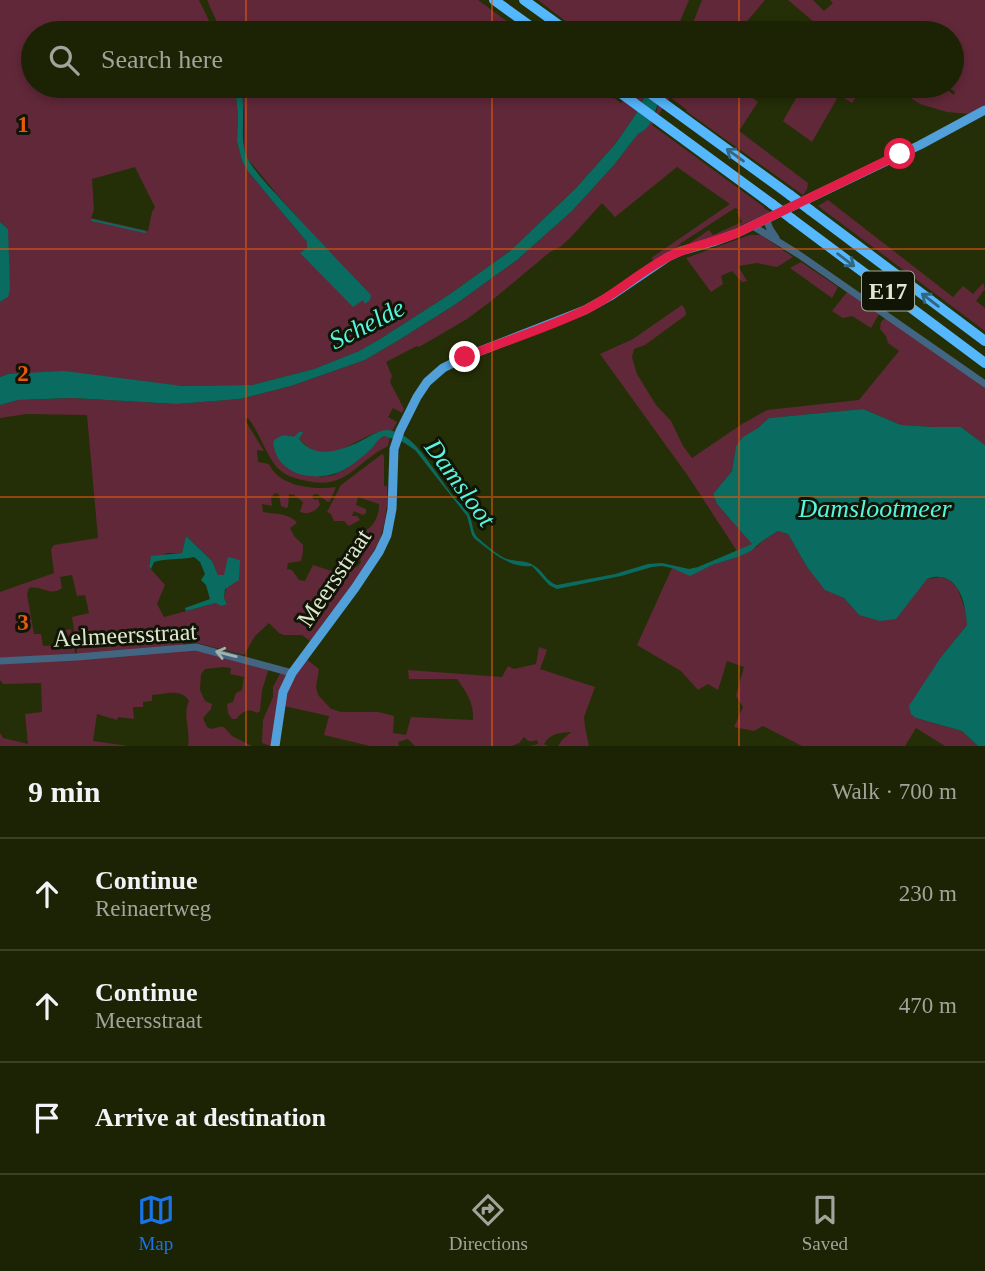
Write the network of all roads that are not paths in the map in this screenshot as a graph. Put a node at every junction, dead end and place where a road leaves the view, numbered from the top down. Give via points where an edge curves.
1 (494, 0) edge
2 (524, 0) edge
3 (523, 21) edge
4 (553, 21) edge
5 (627, 98) edge
6 (656, 98) edge
7 (985, 110) edge
8 (760, 222) junction
9 (776, 239) junction
10 (985, 341) edge
11 (985, 363) edge
12 (985, 384) edge
13 (0, 661) edge
14 (292, 673) junction
15 (275, 746) edge

1 - 3 highway
2 - 4 highway
5 -> 11 highway, E17, bridge
10 -> 6 highway, E17, bridge
7 - 8 main road, Meersstraat
8 - 9 street
8 - 9 street via 756,228
8 - 14 main road, Meersstraat via 668,257 585,310 453,362 436,374 422,389 396,441 387,535 355,588
9 - 12 street
14 -> 13 street, Aelmeersstraat via 196,647
14 - 15 main road, Meersstraat via 283,692

